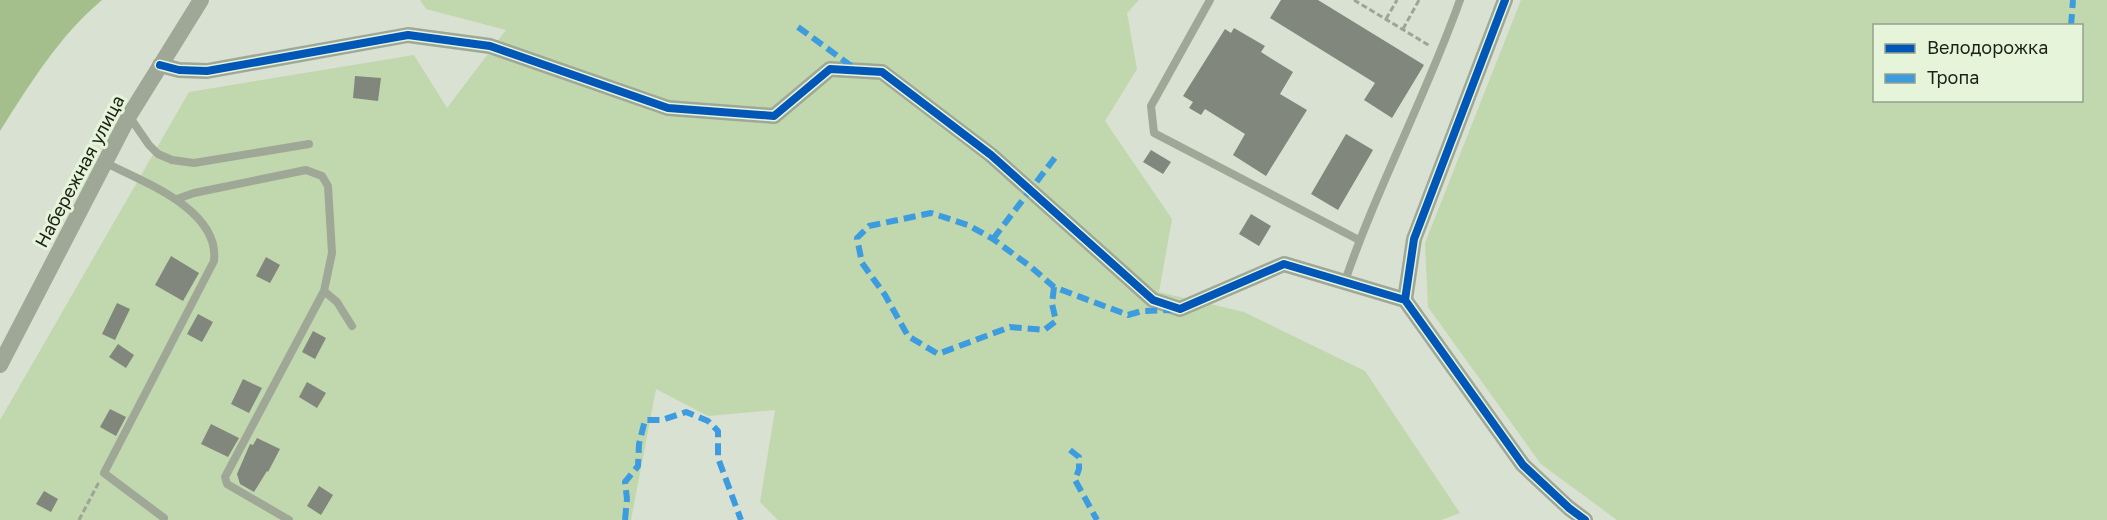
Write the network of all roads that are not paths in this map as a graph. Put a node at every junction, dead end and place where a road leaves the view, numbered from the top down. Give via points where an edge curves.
1 (201, 0) edge
2 (1210, 0) edge
3 (1460, 0) edge
4 (1505, 0) edge
5 (160, 64) junction
6 (129, 116) junction
7 (309, 144) dead end
8 (104, 162) junction
9 (177, 199) junction
10 (1359, 240) junction
11 (1345, 281) junction
12 (324, 291) junction
13 (1405, 300) junction
14 (352, 326) dead end
15 (0, 365) edge
16 (164, 518) dead end
17 (289, 520) edge
18 (1586, 520) edge

1 - 5 street, Набережная улица
2 - 10 lane via 1151,106 1154,133
3 - 10 lane
4 - 13 street via 1414,238
5 - 6 street, Набережная улица
5 - 11 street via 179,70 207,70 408,35 490,46 669,108 774,116 830,69 882,72 991,155 1153,300 1180,309 1284,264
6 - 7 lane via 149,145 172,160 194,163
6 - 8 street, Набережная улица
8 - 9 lane
8 - 15 street, Набережная улица
9 - 12 lane via 306,170 322,176 328,186 332,253
9 - 16 lane via 208,231 214,261 104,473
10 - 11 lane
11 - 13 street
12 - 14 lane via 337,302
12 - 17 lane via 225,477 227,484
13 - 18 street via 1523,465

